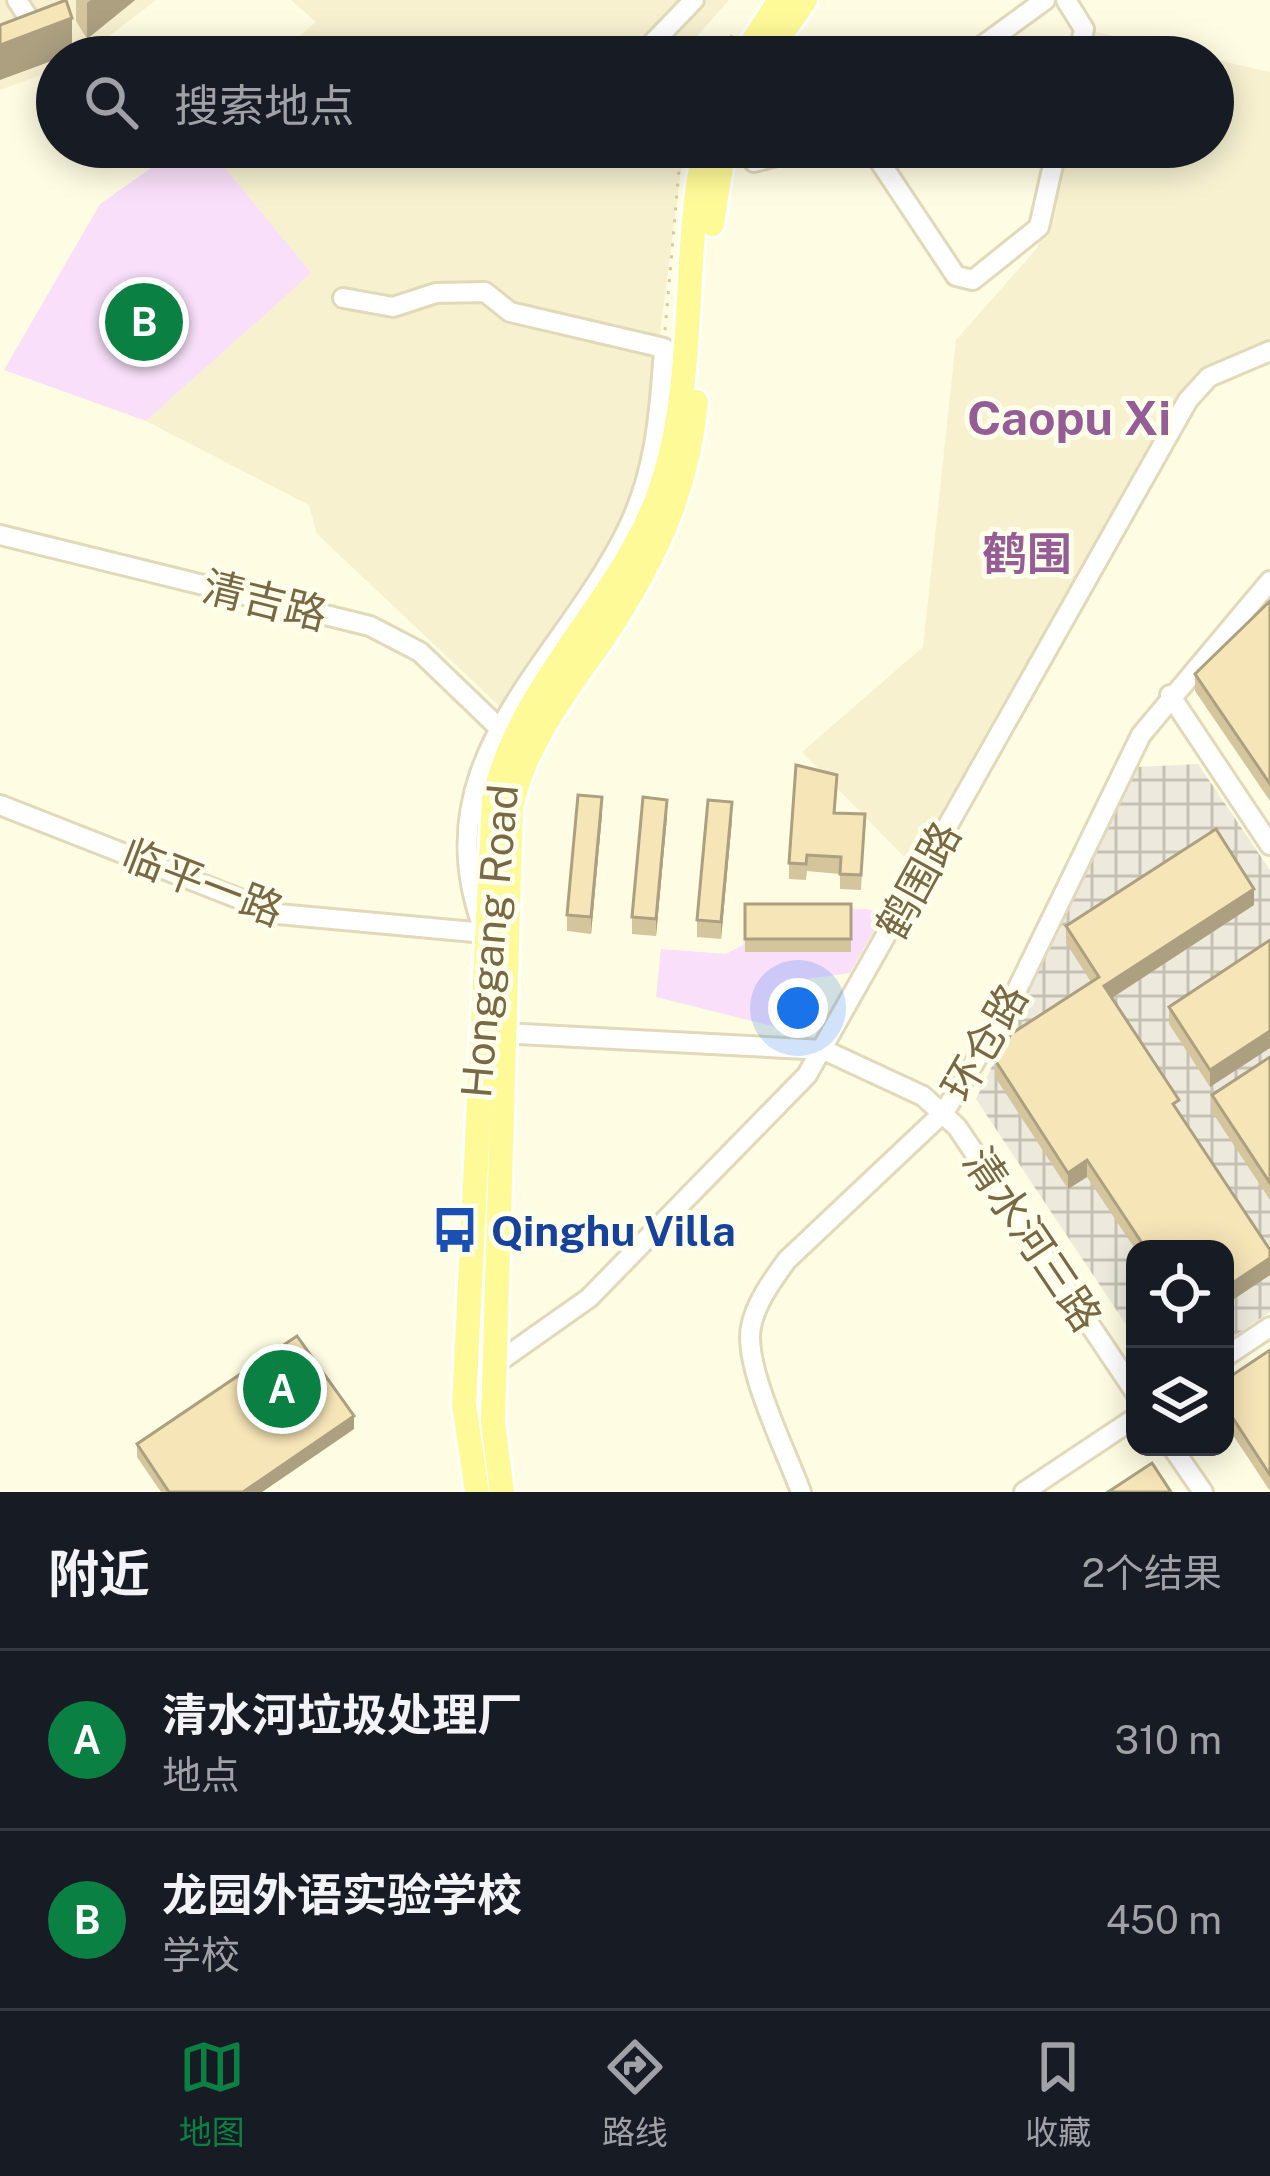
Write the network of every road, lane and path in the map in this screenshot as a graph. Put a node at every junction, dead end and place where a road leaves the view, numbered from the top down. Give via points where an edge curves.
1 (17, 0) edge
2 (694, 0) edge
3 (806, 0) edge
4 (1045, 0) edge
5 (1066, 0) edge
6 (768, 4) edge
7 (52, 15) edge
8 (659, 36) edge
9 (753, 36) edge
10 (780, 36) edge
11 (996, 36) edge
12 (1082, 36) edge
13 (679, 168) edge
14 (703, 168) edge
15 (722, 168) edge
16 (884, 168) edge
17 (1052, 168) edge
18 (343, 298) dead end
19 (664, 348) junction
20 (1270, 351) edge
21 (0, 535) edge
22 (1270, 581) edge
23 (1170, 695) junction
24 (498, 727) junction
25 (0, 805) edge
26 (1270, 845) edge
27 (485, 933) junction
28 (501, 1033) junction
29 (824, 1050) junction
30 (945, 1111) junction
31 (467, 1322) junction
32 (497, 1327) junction
33 (1270, 1327) edge
34 (1234, 1351) edge
35 (497, 1363) junction
36 (1126, 1379) edge
37 (1126, 1424) edge
38 (1178, 1456) edge
39 (477, 1492) edge
40 (502, 1492) edge
41 (801, 1492) edge
42 (1024, 1492) edge
43 (1203, 1492) edge

1 - 7 street via 23,25
2 - 8 street
3 - 10 main road
4 - 11 street
5 - 12 street
6 - 9 main road
13 - 19 path
14 - 27 main road, Honggang Road via 666,475 620,576 507,752 492,815
15 - 28 main road, Honggang Road via 693,435 676,499 638,583 532,746 514,793
16 - 17 street via 956,276 973,280 1039,227
18 - 19 street via 393,307 436,293 485,292 510,312
19 - 24 street via 658,427 634,514
20 - 29 street, 鹤围路 via 1209,377 1188,400
21 - 24 street, 清吉路 via 370,626 420,652
22 - 23 street, 环仓路
23 - 26 street
23 - 30 street, 环仓路 via 1141,735 1012,1000
24 - 27 street via 470,821 471,897
25 - 27 street, 临平一路 via 278,914
27 - 31 main road, Honggang Road
28 - 29 street, 清水河三路
28 - 32 main road, Honggang Road
29 - 30 street, 清水河三路
29 - 35 street, 鹤围路 via 625,1265
30 - 36 street, 清水河三路
30 - 41 street, 环仓路 via 787,1260 750,1328 752,1355
31 - 32 main road via 484,1312
31 - 39 main road, Honggang Road via 465,1433
32 - 35 main road, Honggang Road
33 - 34 street
35 - 40 main road, Honggang Road
37 - 42 street
38 - 43 street

